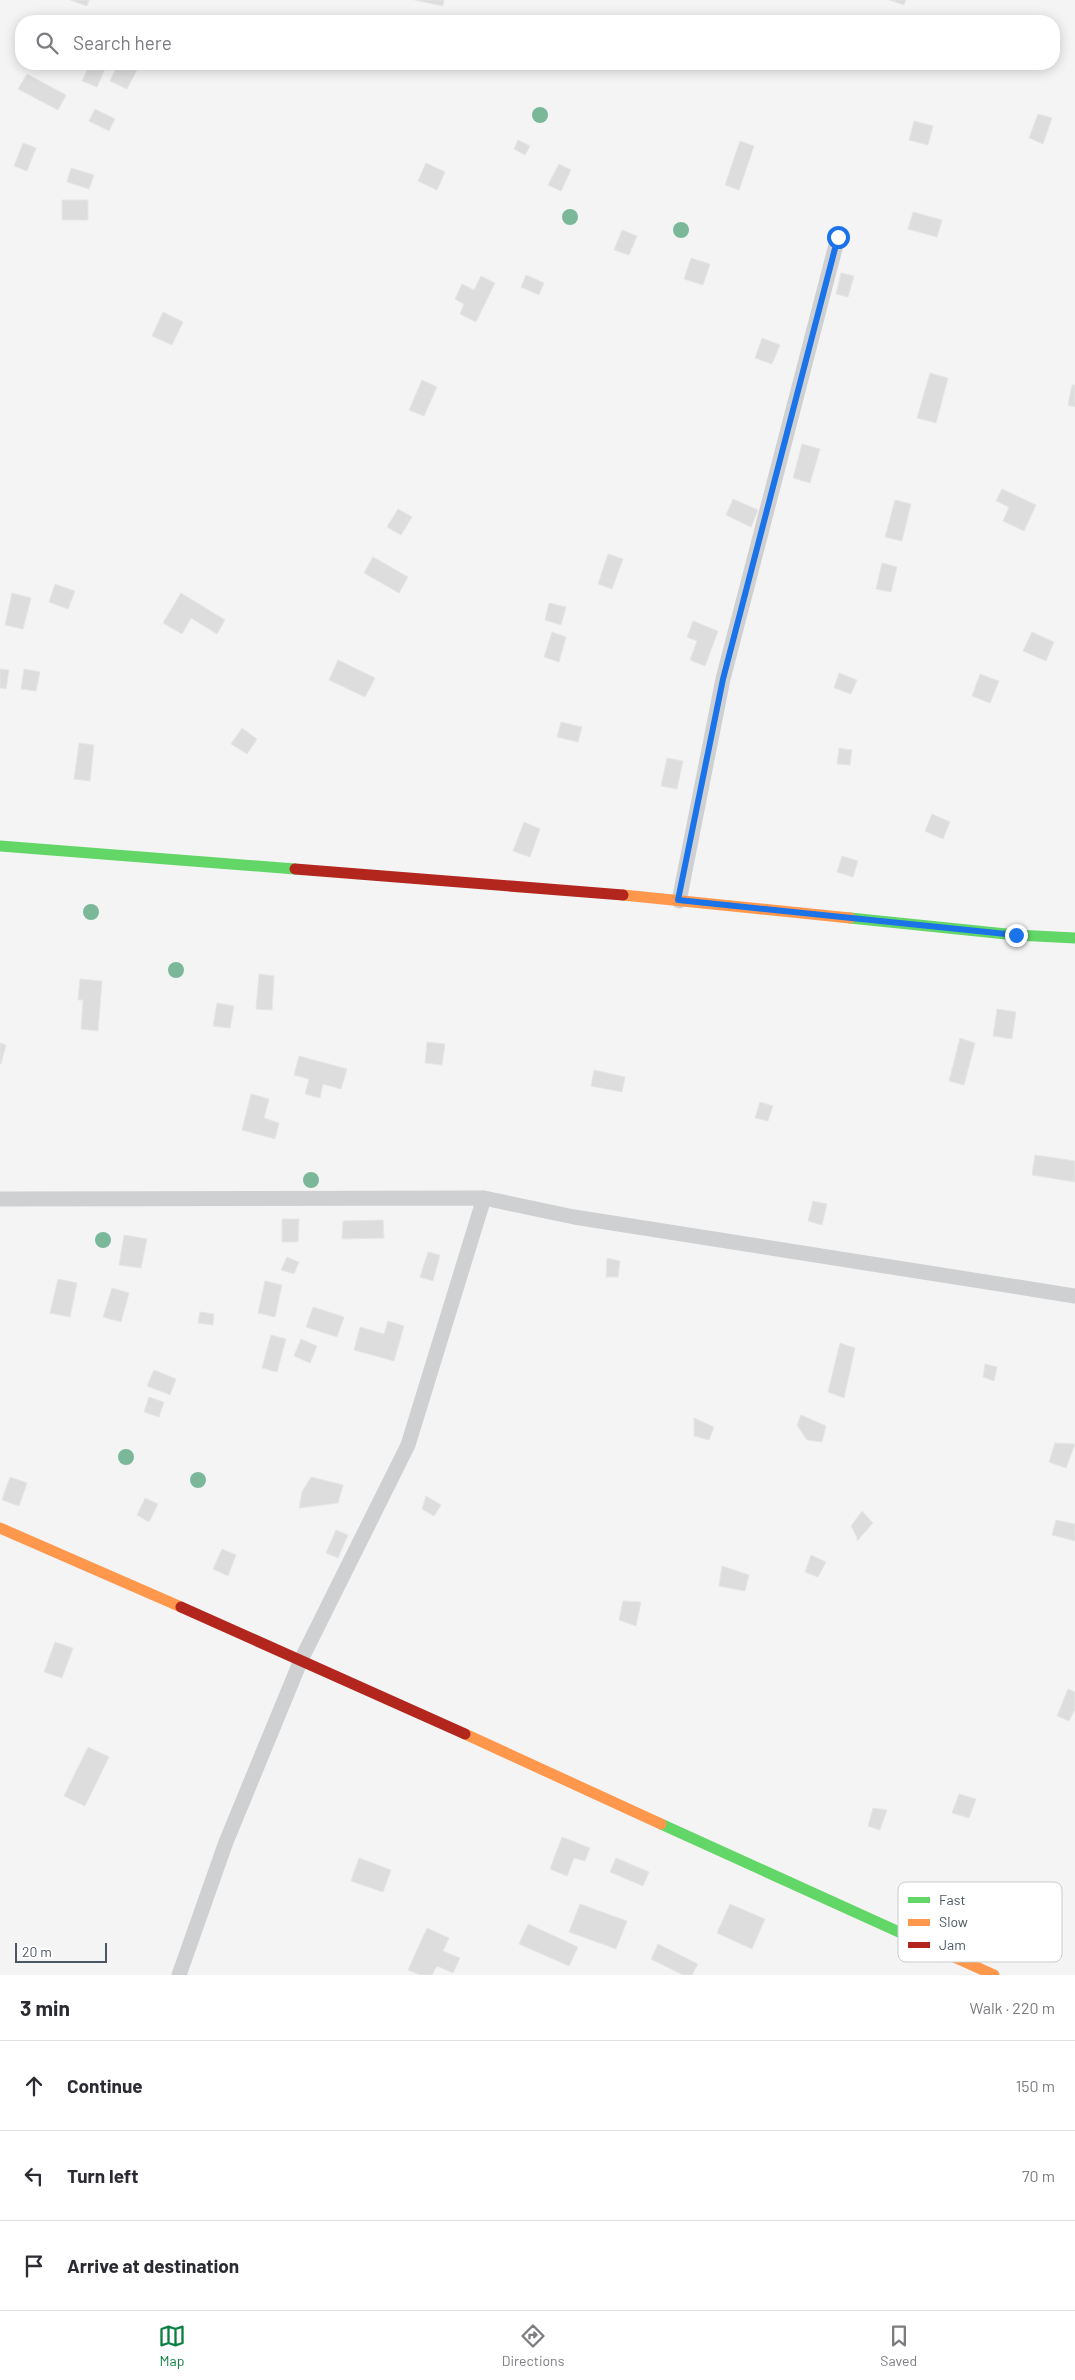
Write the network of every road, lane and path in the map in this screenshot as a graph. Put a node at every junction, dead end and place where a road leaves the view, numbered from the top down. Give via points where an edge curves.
1 (838, 237) dead end
2 (0, 846) edge
3 (678, 900) junction
4 (1075, 938) edge
5 (484, 1198) junction
6 (0, 1199) edge
7 (1075, 1296) edge
8 (0, 1528) edge
9 (301, 1660) junction
10 (898, 1931) edge
11 (965, 1962) edge
12 (179, 1975) edge
13 (994, 1975) edge

1 - 3 lane via 723,679
2 - 3 street
3 - 4 street via 1016,935
5 - 6 lane
5 - 7 lane via 574,1217
5 - 9 lane via 408,1445
8 - 9 street
9 - 10 street
9 - 12 lane via 226,1842
11 - 13 street

